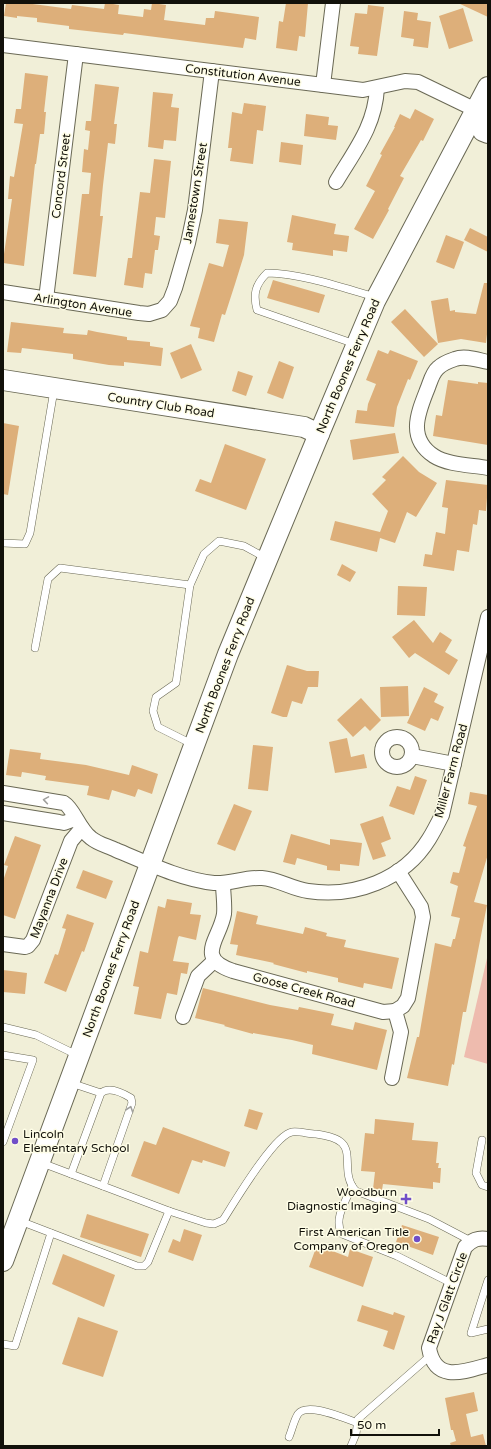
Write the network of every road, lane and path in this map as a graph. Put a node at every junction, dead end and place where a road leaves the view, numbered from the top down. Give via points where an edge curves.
1 (333, 3) edge
2 (3, 45) edge
3 (76, 54) junction
4 (212, 71) junction
5 (323, 85) junction
6 (488, 87) edge
7 (377, 88) junction
8 (482, 109) edge
9 (488, 133) edge
10 (336, 182) dead end
11 (3, 292) edge
12 (377, 298) junction
13 (46, 299) junction
14 (162, 310) joint
15 (356, 345) junction
16 (488, 362) edge
17 (3, 380) edge
18 (54, 388) junction
19 (319, 434) junction
20 (488, 468) edge
21 (3, 543) edge
22 (267, 559) junction
23 (190, 585) junction
24 (488, 617) edge
25 (36, 648) dead end
26 (194, 745) junction
27 (412, 756) dead end
28 (454, 764) junction
29 (3, 793) edge
30 (3, 813) edge
31 (78, 824) junction
32 (150, 863) junction
33 (398, 871) junction
34 (223, 883) junction
35 (3, 944) edge
36 (214, 961) junction
37 (395, 1011) junction
38 (183, 1017) dead end
39 (3, 1027) edge
40 (3, 1055) edge
41 (79, 1056) junction
42 (392, 1078) dead end
43 (69, 1082) junction
44 (101, 1094) junction
45 (482, 1140) dead end
46 (3, 1142) edge
47 (40, 1162) junction
48 (71, 1174) junction
49 (103, 1186) junction
50 (352, 1186) junction
51 (488, 1187) edge
52 (169, 1211) junction
53 (18, 1221) junction
54 (51, 1233) junction
55 (488, 1238) edge
56 (471, 1241) junction
57 (4, 1254) edge
58 (488, 1280) edge
59 (451, 1283) junction
60 (488, 1330) edge
61 (3, 1344) edge
62 (430, 1356) junction
63 (488, 1365) edge
64 (358, 1423) junction
65 (289, 1437) dead end
66 (351, 1446) edge

1 - 5 street
2 - 3 street, Constitution Avenue
3 - 4 street, Constitution Avenue
3 - 13 street, Concord Street
4 - 5 street, Constitution Avenue
4 - 14 street, Jamestown Street via 191,227 175,288 170,301
5 - 7 street, Constitution Avenue via 366,90
6 - 8 main road, North Boones Ferry Road
7 - 8 street, Constitution Avenue via 405,81 418,82
7 - 10 street via 372,121
8 - 9 main road via 483,131
8 - 12 main road, North Boones Ferry Road
11 - 13 street, Arlington Avenue
12 - 15 main road, North Boones Ferry Road
12 - 15 lane via 342,287 281,274 267,273 260,280 254,296 257,310
13 - 14 street, Arlington Avenue via 149,314
15 - 19 main road, North Boones Ferry Road
16 - 20 street via 456,358 438,368 416,422 419,437 429,452 435,456 443,460
17 - 18 main road, Country Club Road
18 - 19 main road, Country Club Road via 304,427
18 - 21 lane via 30,533 26,544
19 - 22 main road, North Boones Ferry Road
22 - 23 lane via 244,546 219,541 204,554
22 - 26 main road, North Boones Ferry Road
23 - 25 lane via 60,568 48,579
23 - 26 lane via 176,683 156,697 153,711 158,727
24 - 28 street, Miller Farm Road
26 - 32 main road, North Boones Ferry Road
27 - 28 street
28 - 33 street, Miller Farm Road via 442,814 429,840
31 -> 29 street, Miller Farm Road via 64,803
30 - 31 street
31 - 32 street, Miller Farm Road via 96,841
31 - 35 street, Mayanna Drive via 34,940 25,947
32 - 34 street, Miller Farm Road via 198,880
32 - 41 main road, North Boones Ferry Road
33 - 34 street, Miller Farm Road via 358,890 334,893 298,890 264,878 247,878
33 - 37 street via 421,907 423,917 408,998 403,1006
34 - 36 street via 224,914 212,947
36 - 37 street, Goose Creek Road via 233,971 383,1012
36 - 38 street via 198,976
37 - 42 street via 401,1032
39 - 41 lane via 36,1035
40 - 46 lane via 33,1060
41 - 43 main road, North Boones Ferry Road
43 - 44 lane
43 - 47 main road, North Boones Ferry Road
44 - 48 lane
49 -> 44 lane via 132,1103 131,1098 115,1091 104,1091
45 - 51 lane via 476,1173 482,1185
47 - 48 lane
47 - 53 main road, North Boones Ferry Road
48 - 49 lane
49 - 52 lane
50 - 52 lane via 348,1175 346,1148 341,1142 321,1135 291,1132 280,1139 264,1157 223,1220 214,1224 206,1223
50 - 56 lane via 356,1190 429,1219
50 - 59 lane via 338,1219 342,1234 397,1256
52 - 54 lane via 144,1266 137,1266
53 - 54 lane
53 - 57 main road, North Boones Ferry Road
54 - 61 lane via 15,1346
55 - 56 street, Ray J Glatt Circle
56 - 59 street, Ray J Glatt Circle via 465,1248
58 - 60 lane via 471,1333
59 - 62 street, Ray J Glatt Circle via 430,1339
62 - 63 street, Ray J Glatt Circle via 436,1366 446,1372 463,1372
62 - 64 lane via 358,1419
64 - 65 lane via 320,1410 304,1409 298,1413
64 - 66 lane

